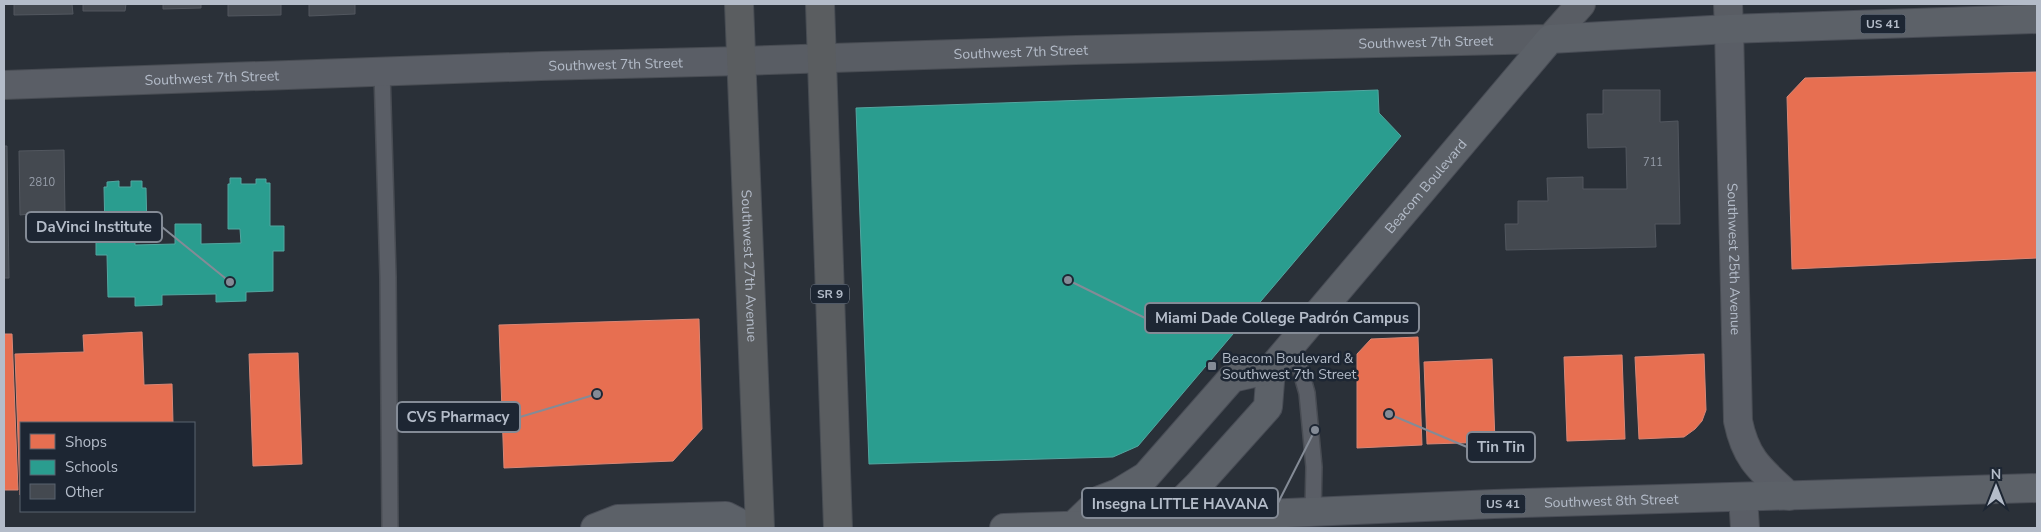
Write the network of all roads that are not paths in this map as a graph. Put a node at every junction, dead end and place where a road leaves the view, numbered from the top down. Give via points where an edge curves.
1 (739, 4) edge
2 (820, 4) edge
3 (1581, 4) edge
4 (1728, 16) edge
5 (2037, 18) edge
6 (1550, 39) junction
7 (821, 59) junction
8 (741, 61) junction
9 (382, 72) junction
10 (4, 85) edge
11 (1293, 344) junction
12 (1272, 368) junction
13 (2037, 488) edge
14 (1789, 496) junction
15 (1743, 497) junction
16 (1313, 512) junction
17 (1160, 522) junction
18 (1073, 526) junction
19 (390, 528) edge
20 (595, 528) edge
21 (750, 528) edge
22 (760, 528) edge
23 (838, 528) edge
24 (1004, 528) edge
25 (1744, 528) edge

1 - 8 highway, Southwest 27th Avenue
2 - 7 highway, SR 9
3 - 6 main road, Beacom Boulevard
4 - 5 main road, Southwest 7th Street / US 41
4 - 6 main road, Southwest 7th Street / US 41
4 - 14 street, Southwest 25th Avenue via 1738,421 1747,452
6 - 7 main road, Southwest 7th Street
6 - 11 main road, Beacom Boulevard
7 - 8 main road, Southwest 7th Street
7 - 23 highway, SR 9
8 - 9 street, Southwest 7th Street
8 - 22 highway, Southwest 27th Avenue
9 - 10 street, Southwest 7th Street
9 - 19 lane
11 - 12 main road, Beacom Boulevard
11 - 16 lane via 1307,393 1314,467
12 - 17 main road via 1268,407 1198,486
12 - 18 main road via 1232,378 1146,476 1100,500
13 - 14 main road, Southwest 8th Street / US 41
14 - 15 main road, Southwest 8th Street / US 41
15 - 16 main road, Southwest 8th Street / US 41
15 - 25 street
16 - 17 main road, Southwest 8th Street / US 41
17 - 18 main road, Southwest 8th Street / US 41
18 - 24 main road, Southwest 8th Street / US 41
20 - 21 main road via 618,520 726,516

